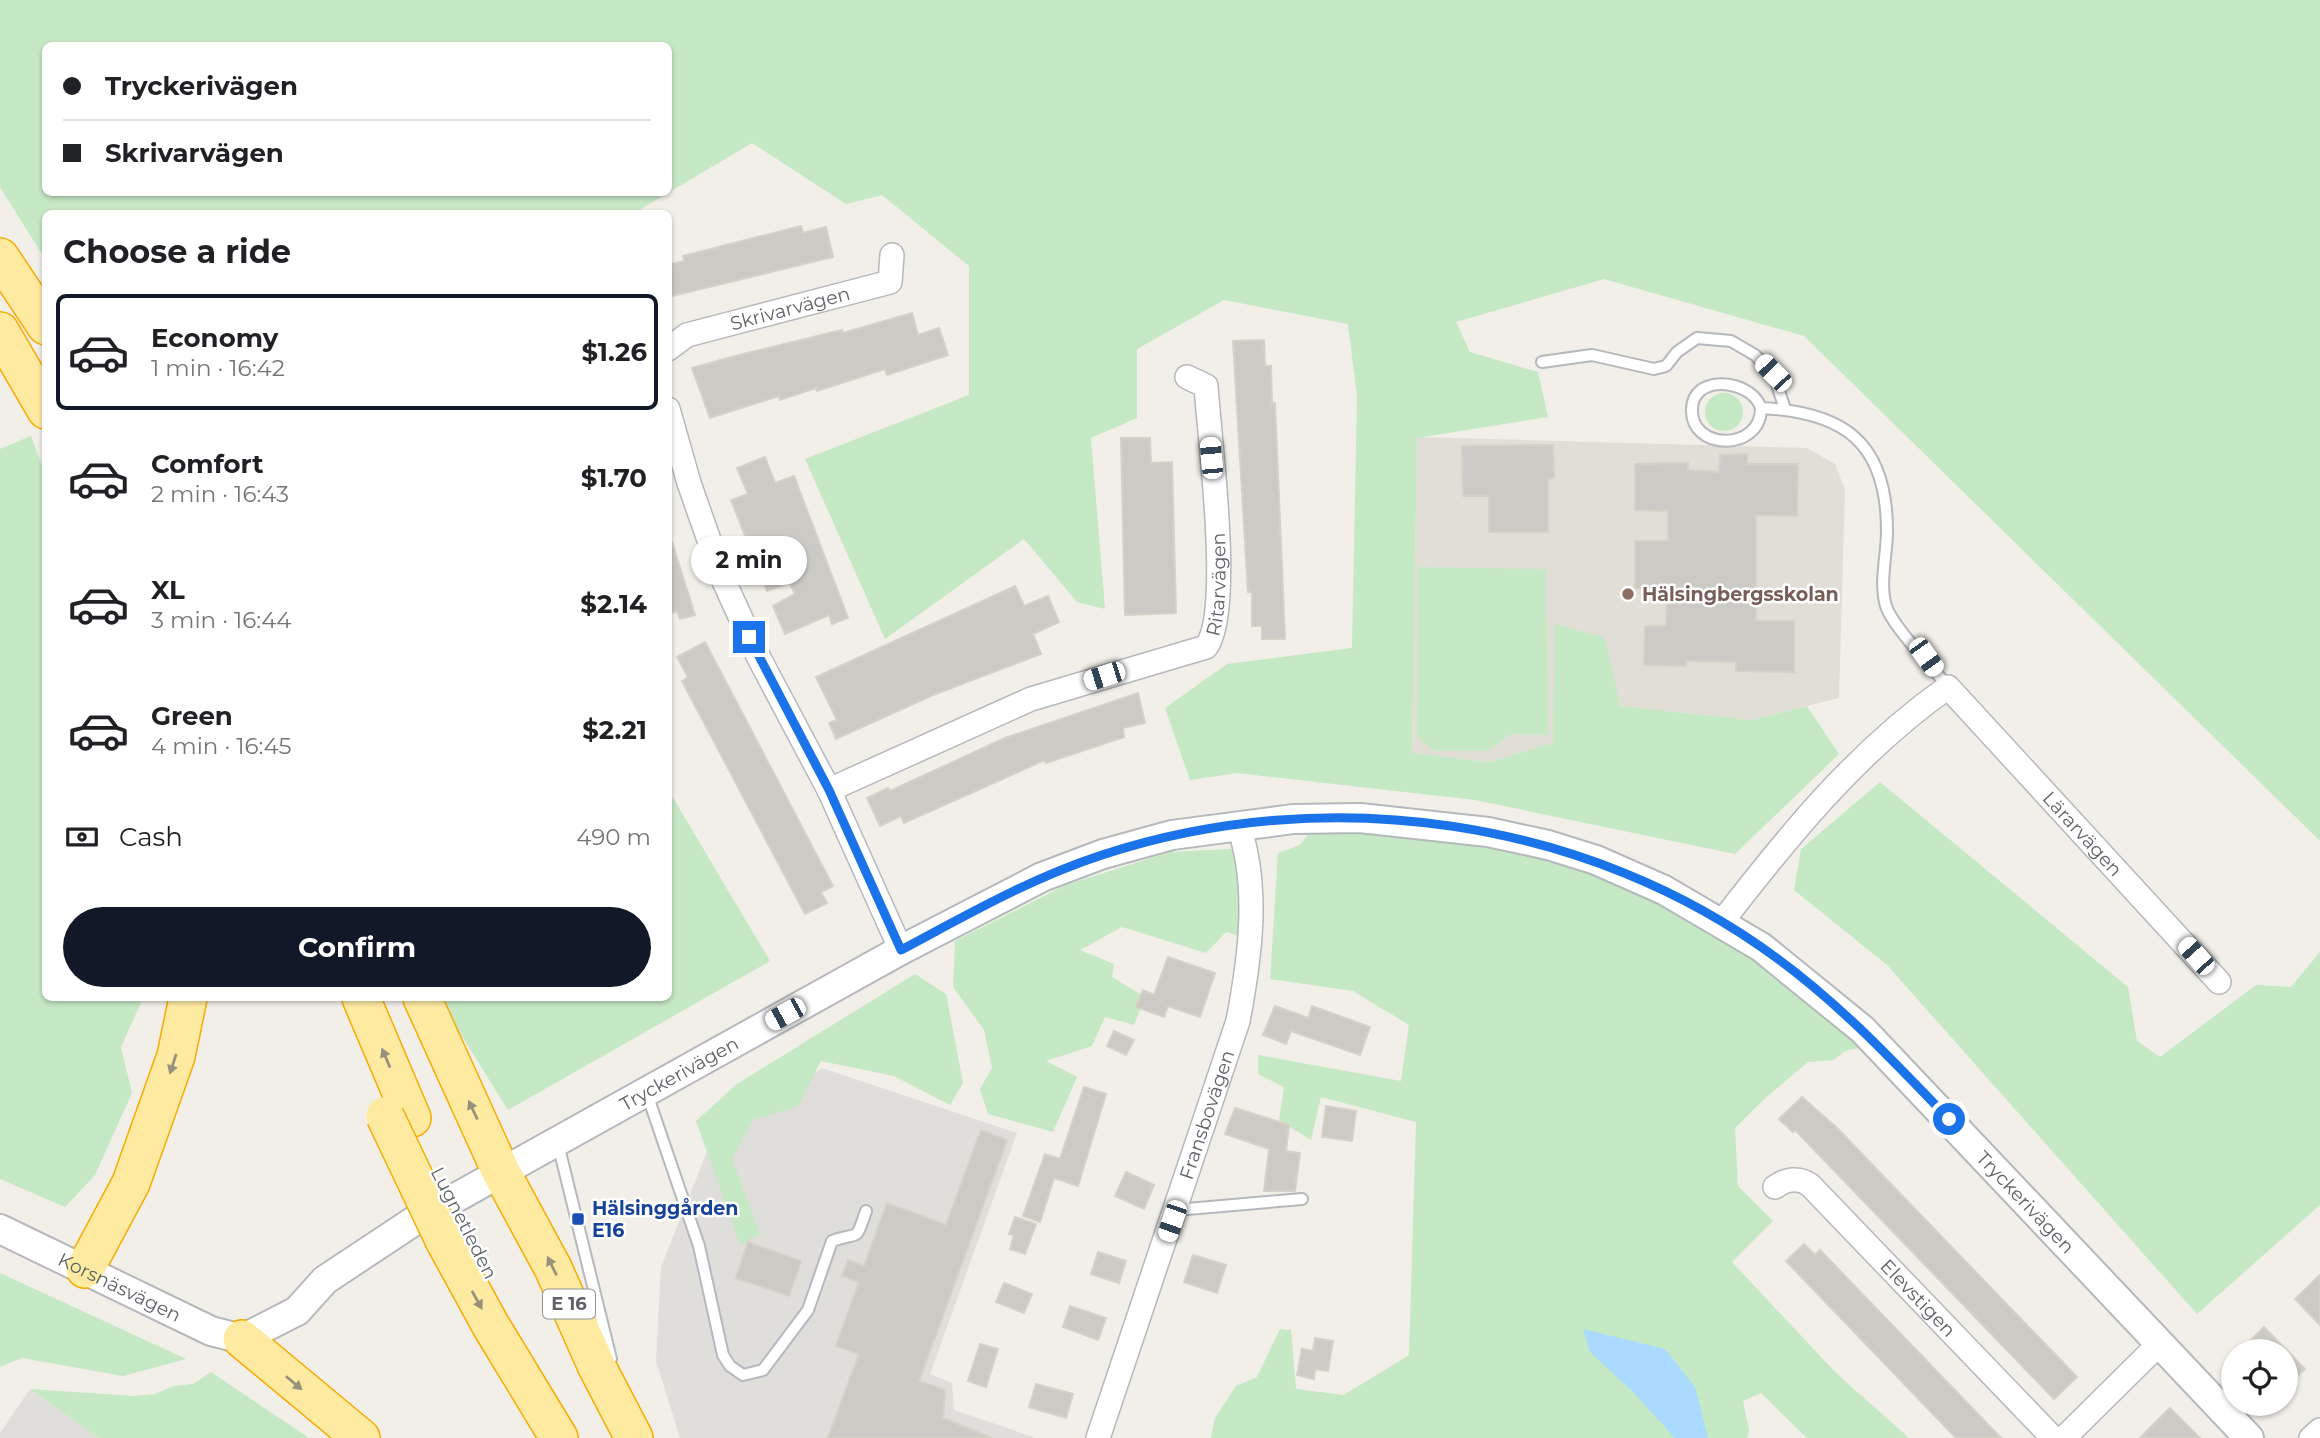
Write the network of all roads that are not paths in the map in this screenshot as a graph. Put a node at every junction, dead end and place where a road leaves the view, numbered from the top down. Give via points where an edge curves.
1 (0, 255) edge
2 (892, 255) dead end
3 (0, 301) edge
4 (42, 302) edge
5 (42, 320) edge
6 (0, 331) edge
7 (672, 346) edge
8 (1542, 362) dead end
9 (42, 365) edge
10 (1187, 377) dead end
11 (42, 403) edge
12 (1761, 408) junction
13 (1785, 409) junction
14 (672, 423) edge
15 (1948, 687) junction
16 (829, 790) junction
17 (1238, 824) junction
18 (1721, 923) junction
19 (901, 950) junction
20 (2219, 982) dead end
21 (187, 1001) edge
22 (336, 1001) edge
23 (362, 1001) edge
24 (423, 1001) edge
25 (646, 1091) junction
26 (398, 1117) junction
27 (558, 1141) junction
28 (502, 1172) junction
29 (1775, 1187) dead end
30 (1302, 1199) dead end
31 (1176, 1210) junction
32 (866, 1211) dead end
33 (0, 1229) edge
34 (458, 1240) junction
35 (85, 1269) junction
36 (242, 1339) junction
37 (2160, 1343) junction
38 (630, 1430) edge
39 (2320, 1430) edge
40 (360, 1438) edge
41 (559, 1438) edge
42 (587, 1438) edge
43 (1098, 1438) edge
44 (2053, 1438) edge
45 (2064, 1438) edge
46 (2249, 1438) edge
47 (2311, 1438) edge

1 - 4 highway
1 - 5 highway
2 - 7 street, Skrivarvägen via 890,282 687,335
3 - 9 highway
6 - 11 highway
8 - 13 lane via 1592,355 1654,369 1666,366 1676,352 1697,338 1731,341 1773,373
10 - 16 street, Ritarvägen via 1206,386 1216,530 1216,619 1206,647 1031,699
12 - 12 lane via 1751,392 1714,386 1695,397 1692,414 1700,433 1712,439 1738,439 1756,428
12 - 13 lane, Lärarvägen
13 - 15 lane, Lärarvägen via 1840,424 1874,460 1883,484 1887,529 1885,604 1891,618
14 - 16 street via 722,577
15 - 18 street via 1909,715 1815,804
15 - 20 street, Lärarvägen
16 - 19 street
17 - 18 street, Tryckerivägen via 1360,818 1488,832 1596,860 1643,879
17 - 19 street, Tryckerivägen via 1172,835 1090,859 1042,877
17 - 31 street, Fransbovägen via 1246,847 1248,971 1223,1075
18 - 37 street, Tryckerivägen via 1786,965 1863,1030
19 - 25 street, Tryckerivägen
21 -> 35 highway via 177,1056 131,1183
22 - 26 highway, Lugnetleden / E 16
26 -> 23 highway, Lugnetleden / E 16
28 -> 24 highway, E 16
25 - 27 street, Tryckerivägen
25 - 32 lane via 699,1245 723,1356 743,1375 763,1370 793,1331 808,1311 832,1241 858,1234
26 - 34 highway, Lugnetleden / E 16, bridge
27 - 28 street, Tryckerivägen
27 - 38 lane
28 - 36 street, Tryckerivägen via 374,1245 325,1280 297,1311
38 -> 28 highway, E 16
29 - 44 street, Elevstigen via 1783,1181 1802,1180 1810,1185
30 - 31 lane
31 - 43 street, Fransbovägen
33 - 35 street, Korsnäsvägen
34 -> 41 highway, Lugnetleden / E 16 via 491,1326
34 - 42 highway, Lugnetleden / E 16
35 - 36 street, Korsnäsvägen via 211,1331
36 -> 40 highway
37 - 45 street
37 - 46 street, Tryckerivägen
39 - 47 street

